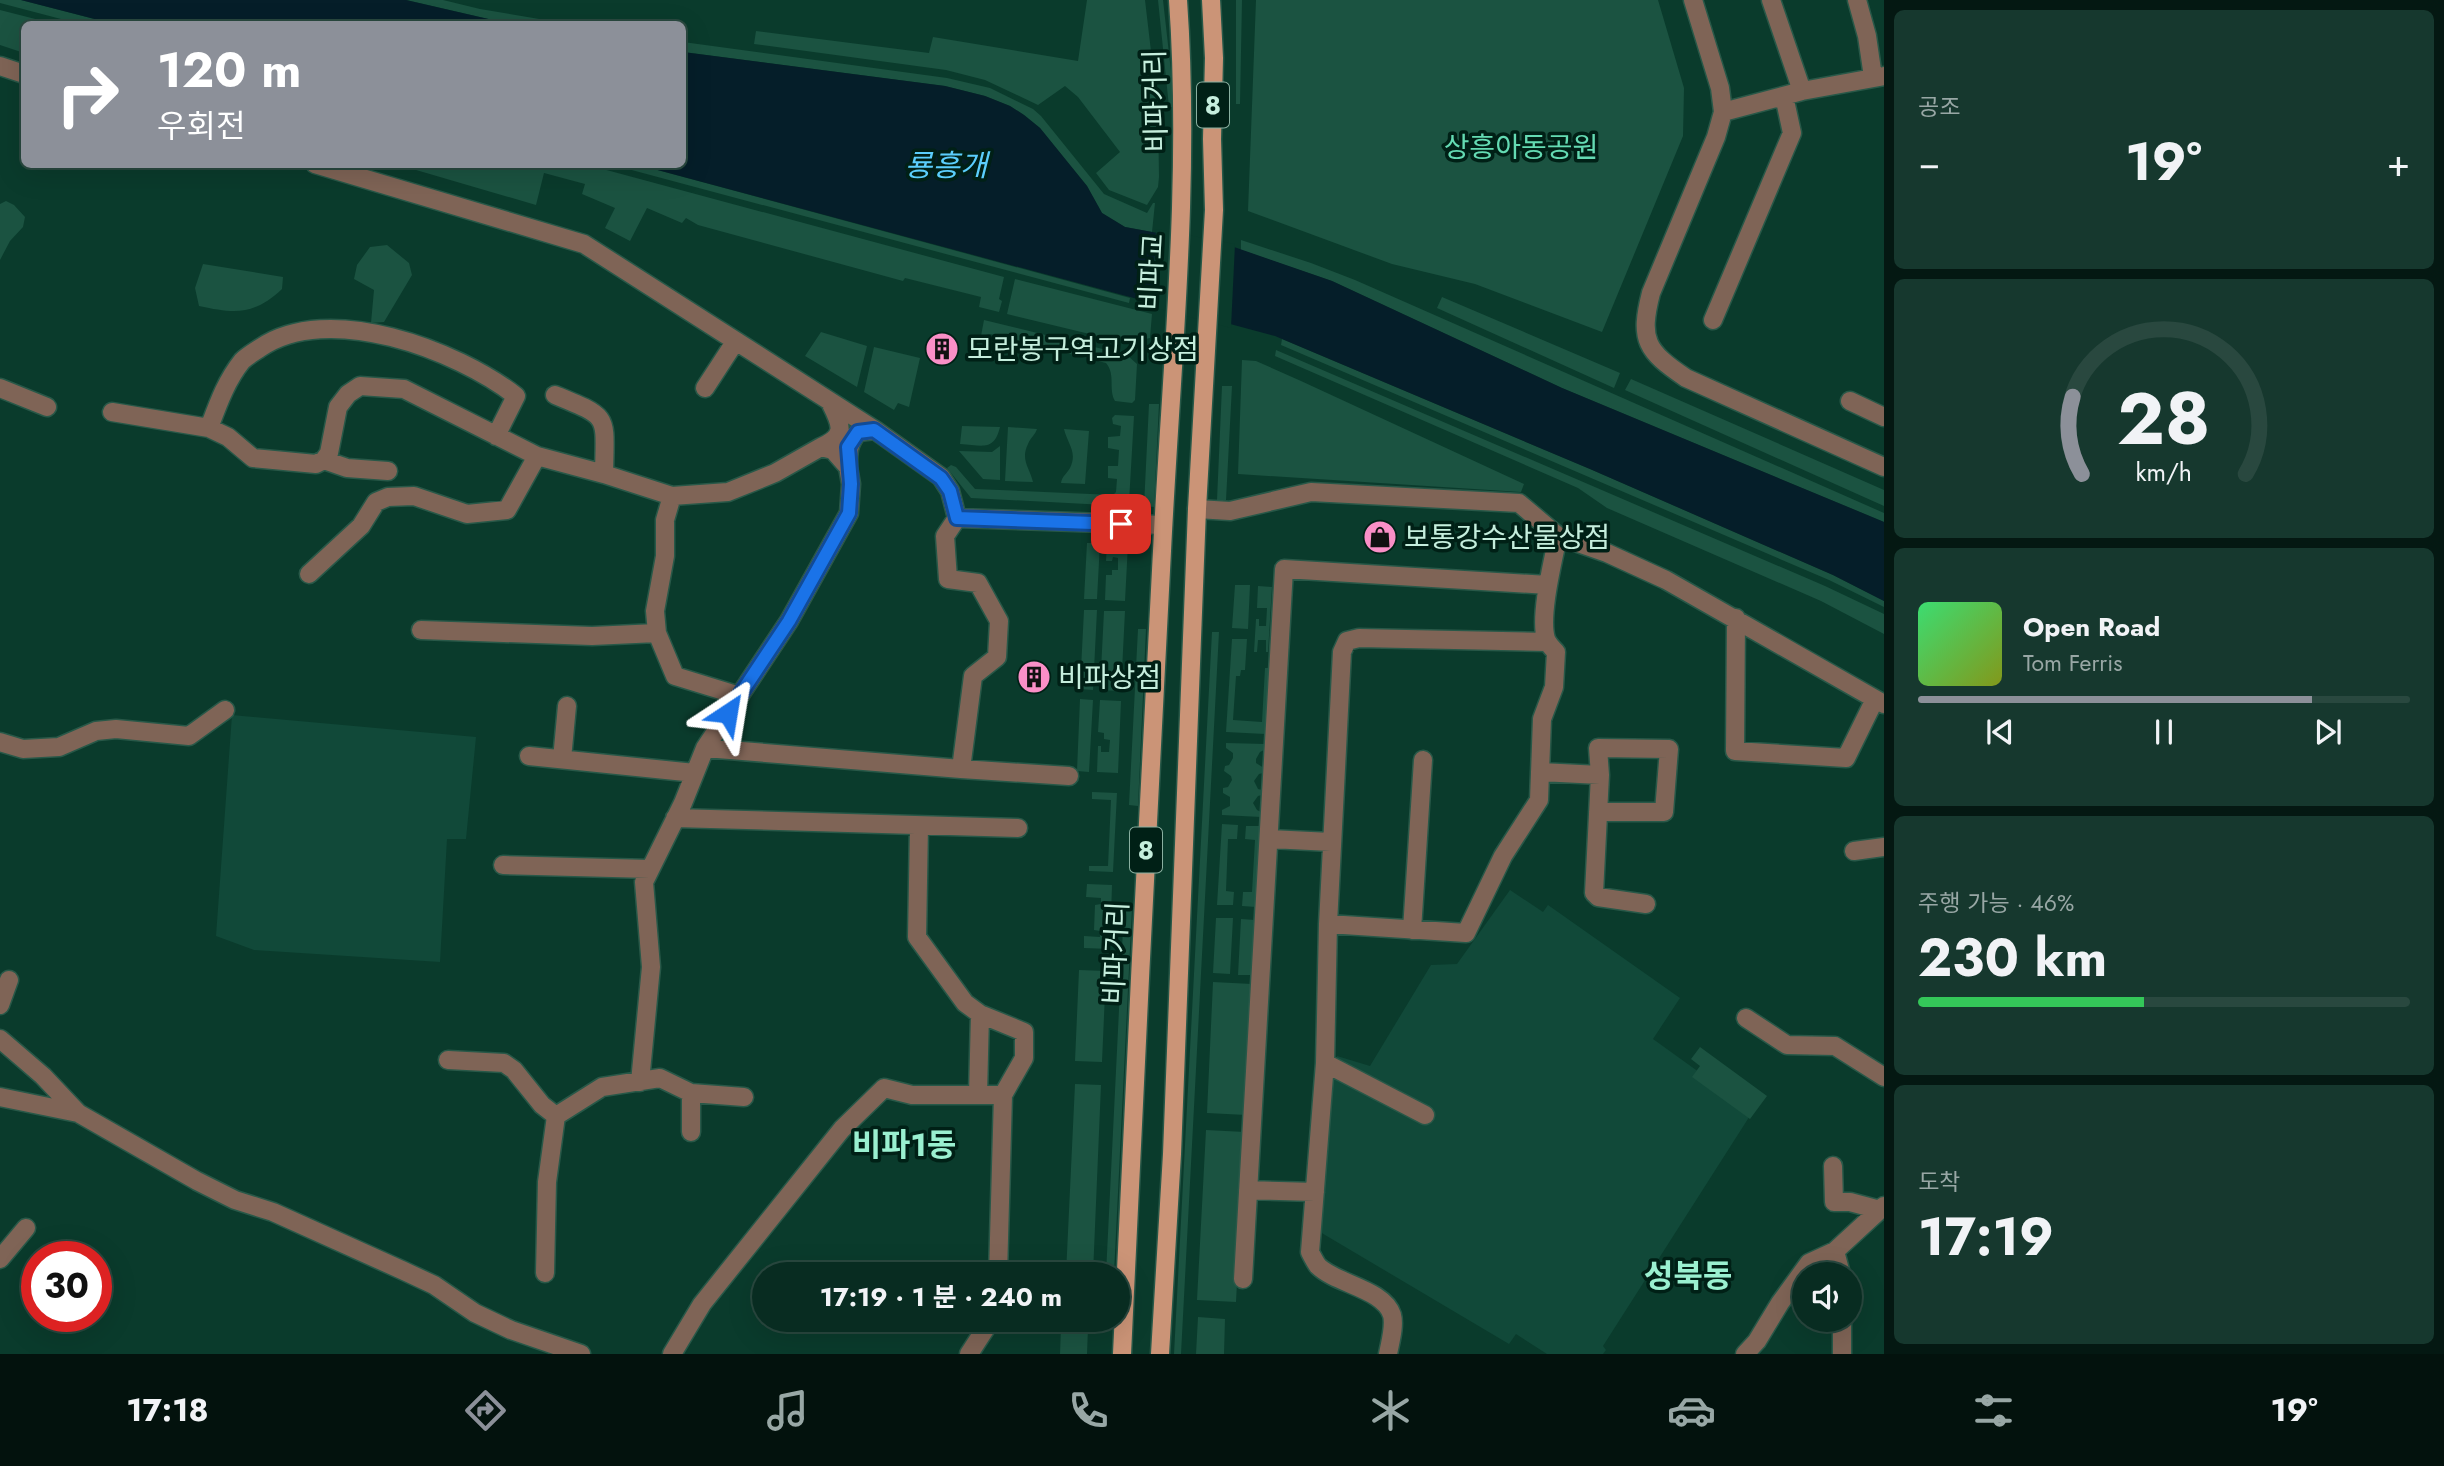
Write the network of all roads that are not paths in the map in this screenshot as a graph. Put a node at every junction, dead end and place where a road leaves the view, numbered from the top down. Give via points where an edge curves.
1 (1178, 0) edge
2 (1211, 0) edge
3 (1693, 0) edge
4 (1771, 0) edge
5 (1857, 0) edge
6 (0, 66) edge
7 (21, 73) edge
8 (1878, 76) edge
9 (1802, 91) junction
10 (1784, 96) junction
11 (1723, 112) junction
12 (328, 168) edge
13 (1182, 201) joint
14 (1713, 320) dead end
15 (736, 342) junction
16 (1174, 346) joint
17 (0, 388) edge
18 (705, 388) dead end
19 (555, 395) dead end
20 (1850, 401) dead end
21 (831, 404) junction
22 (47, 407) dead end
23 (111, 412) dead end
24 (1884, 417) edge
25 (209, 428) junction
26 (496, 436) junction
27 (846, 437) junction
28 (537, 456) junction
29 (324, 460) junction
30 (848, 467) junction
31 (1884, 467) edge
32 (388, 471) dead end
33 (604, 474) junction
34 (672, 496) junction
35 (1197, 509) junction
36 (957, 518) junction
37 (1163, 525) junction
38 (1558, 536) junction
39 (309, 574) dead end
40 (1548, 584) junction
41 (1736, 618) junction
42 (421, 630) dead end
43 (657, 633) junction
44 (1547, 642) junction
45 (740, 696) junction
46 (1880, 701) edge
47 (567, 706) dead end
48 (225, 710) dead end
49 (0, 742) edge
50 (705, 748) junction
51 (529, 756) dead end
52 (562, 759) junction
53 (1423, 761) dead end
54 (961, 769) junction
55 (1540, 772) junction
56 (695, 773) junction
57 (1600, 775) junction
58 (1069, 776) dead end
59 (1598, 812) junction
60 (676, 818) junction
61 (919, 826) junction
62 (1018, 828) dead end
63 (1269, 839) junction
64 (1331, 842) junction
65 (1884, 847) edge
66 (1854, 850) dead end
67 (503, 865) dead end
68 (650, 869) junction
69 (1646, 904) dead end
70 (1328, 923) junction
71 (1412, 930) junction
72 (9, 980) dead end
73 (0, 1005) edge
74 (980, 1014) junction
75 (1746, 1018) dead end
76 (0, 1039) edge
77 (448, 1060) dead end
78 (1325, 1063) junction
79 (1884, 1077) edge
80 (640, 1082) junction
81 (691, 1093) junction
82 (978, 1095) junction
83 (1003, 1095) junction
84 (0, 1097) edge
85 (744, 1097) dead end
86 (78, 1113) junction
87 (556, 1115) junction
88 (1425, 1115) dead end
89 (691, 1132) dead end
90 (1833, 1166) dead end
91 (1248, 1190) junction
92 (1315, 1192) junction
93 (1882, 1208) edge
94 (26, 1228) dead end
95 (1836, 1251) junction
96 (0, 1259) edge
97 (998, 1262) edge
98 (1838, 1262) edge
99 (545, 1273) dead end
100 (1243, 1279) dead end
101 (983, 1332) edge
102 (1842, 1332) edge
103 (581, 1354) edge
104 (672, 1354) edge
105 (969, 1354) edge
106 (1122, 1354) edge
107 (1160, 1354) edge
108 (1388, 1354) edge
109 (1745, 1354) edge
110 (1842, 1354) edge

1 - 13 main road, 비파거리 / 8
2 - 35 main road, 비파거리 / 8 via 1214,210
3 - 11 street
4 - 9 street
5 - 8 street
6 - 7 street
8 - 9 street
9 - 10 street
10 - 11 street
10 - 14 street via 1792,133
11 - 31 street via 1717,137 1651,293 1644,318 1648,344 1667,366 1686,378
12 - 15 street via 584,244
13 - 16 main road, 비파교 / 8
15 - 18 street
15 - 21 street
16 - 37 main road, 비파거리 / 8
17 - 22 street
19 - 33 street via 600,418 605,427
20 - 24 street
21 - 27 street
21 - 27 street
23 - 25 street
25 - 26 street via 225,386 244,359 271,341 301,330 338,330 414,343 499,383 516,396
25 - 29 street via 229,437 253,458 316,464
26 - 28 street
26 - 29 street via 404,389 360,386 338,407
27 - 30 street
27 - 30 street via 833,450
27 - 34 street via 728,492
27 - 36 street via 941,478 950,491
28 - 33 street
28 - 39 street via 507,510 467,514 414,496 388,497 376,502 361,526
29 - 32 street via 347,468
30 - 45 street via 849,513 789,621
33 - 34 street
34 - 43 street via 655,611
35 - 38 street via 1230,510 1311,492 1519,503
35 - 107 main road, 8
36 - 37 street
36 - 54 street via 945,536 948,579 978,583 999,621 997,657 973,676
37 - 106 main road, 비파거리 / 8
38 - 40 street
38 - 41 street via 1666,580
40 - 44 street
40 - 63 street via 1284,569
41 - 46 street
41 - 46 street via 1735,751 1846,758
42 - 43 street via 592,636
43 - 45 street via 675,676
44 - 55 street via 1556,652 1554,687 1542,719
44 - 64 street via 1347,641 1342,652
45 - 50 street
47 - 52 street
48 - 49 street via 189,736 116,729 59,747 23,749
50 - 54 street
50 - 56 street
51 - 52 street
52 - 56 street
53 - 71 street
54 - 58 street
55 - 57 street
55 - 71 street via 1539,800 1503,856 1466,933
56 - 60 street
57 - 59 street
57 - 59 street via 1598,748 1669,749 1664,812
59 - 69 street via 1594,893
60 - 61 street
60 - 68 street
61 - 62 street
61 - 74 street via 917,937 958,995
63 - 64 street
63 - 91 street
64 - 70 street
65 - 66 street
67 - 68 street
68 - 80 street via 644,882 651,967
70 - 71 street
70 - 78 street
72 - 73 street
74 - 82 street
74 - 83 street via 1024,1032 1024,1058
75 - 79 street via 1787,1045 1835,1046
76 - 86 street
77 - 87 street via 504,1063
78 - 88 street
78 - 92 street
80 - 81 street via 660,1078
80 - 87 street via 602,1087
81 - 85 street
81 - 89 street
82 - 83 street
82 - 104 street via 912,1095 884,1088 842,1129 710,1293
83 - 97 street
84 - 86 street
86 - 103 street via 235,1200 273,1212 434,1285 511,1330
87 - 99 street via 547,1182
90 - 93 street via 1834,1202
91 - 92 street
91 - 100 street
92 - 108 street via 1310,1252 1325,1271 1386,1306 1392,1315
93 - 95 street
94 - 96 street
95 - 98 street
95 - 109 street via 1809,1263
101 - 105 street
102 - 110 street

